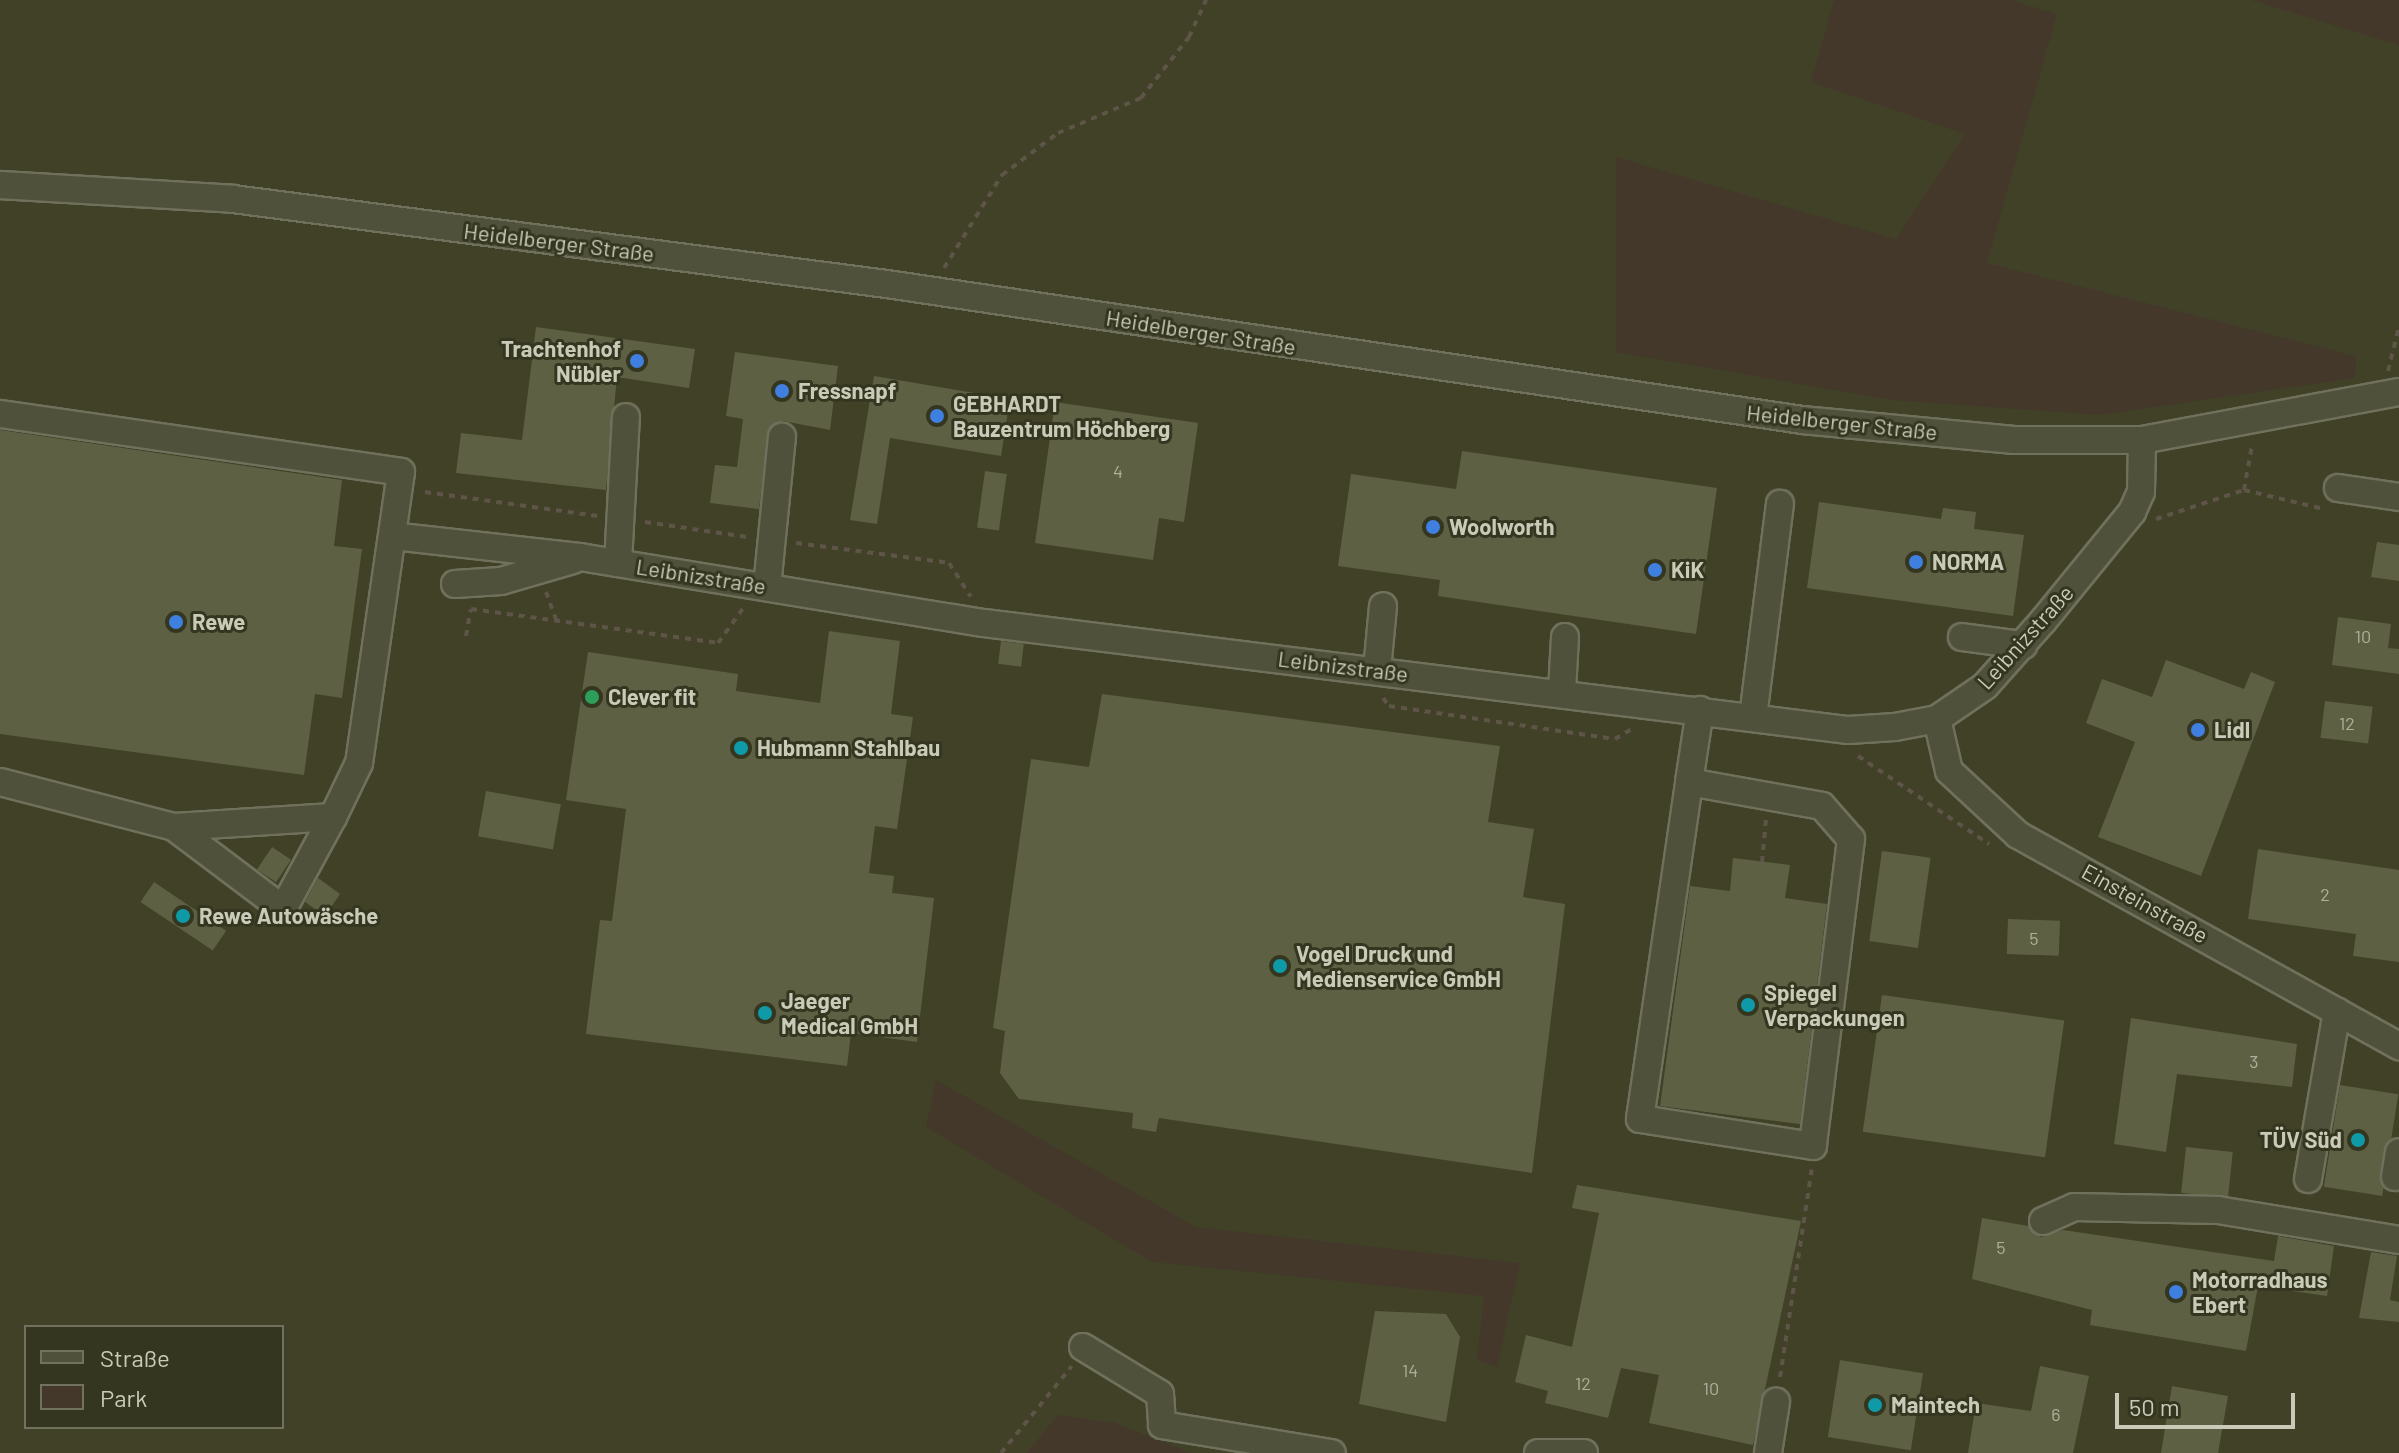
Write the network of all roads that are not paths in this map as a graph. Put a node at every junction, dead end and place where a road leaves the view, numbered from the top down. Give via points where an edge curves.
1 (0, 185) edge
2 (2390, 394) edge
3 (0, 414) edge
4 (626, 417) dead end
5 (782, 437) dead end
6 (2142, 440) junction
7 (2338, 488) road end
8 (2399, 497) edge
9 (1780, 504) dead end
10 (393, 536) junction
11 (580, 557) junction
12 (618, 563) junction
13 (455, 584) dead end
14 (758, 593) junction
15 (1383, 606) dead end
16 (1565, 637) dead end
17 (1962, 637) dead end
18 (2023, 645) junction
19 (1377, 670) junction
20 (1562, 691) junction
21 (1700, 710) junction
22 (1753, 717) junction
23 (1937, 719) junction
24 (0, 782) edge
25 (1689, 782) junction
26 (333, 817) junction
27 (174, 827) junction
28 (2337, 1011) junction
29 (2399, 1046) edge
30 (2308, 1179) dead end
31 (2043, 1221) dead end
32 (2399, 1240) edge
33 (1085, 1348) road end
34 (1776, 1402) road end
35 (1540, 1452) edge
36 (1332, 1453) edge
37 (1584, 1453) edge
38 (1768, 1453) edge

1 - 6 street, Heidelberger Straße via 233,199 935,292 1802,420 2014,440
2 - 6 street, Heidelberger Straße via 2257,424
3 - 10 street via 401,472
4 - 12 street
5 - 14 street via 772,540
6 - 18 street, Leibnizstraße via 2141,492 2132,512
7 - 8 street
9 - 22 street
10 - 11 street, Leibnizstraße
10 - 26 street via 359,763
11 - 12 street, Leibnizstraße
11 - 13 street via 501,581
12 - 14 street, Leibnizstraße
14 - 19 street, Leibnizstraße
15 - 19 street
16 - 20 street
17 - 18 street
18 - 23 street, Leibnizstraße via 1985,686
19 - 20 street, Leibnizstraße
20 - 21 street, Leibnizstraße
21 - 22 street, Leibnizstraße
21 - 25 street
22 - 23 street, Leibnizstraße via 1848,730
23 - 28 street, Einsteinstraße via 1949,771 2018,835
24 - 27 street
25 - 25 street via 1640,1119 1813,1146 1851,839 1822,806
26 - 27 street
26 - 27 street via 283,909
28 - 29 street, Einsteinstraße
28 - 30 street
31 - 32 street via 2074,1207 2261,1215
33 - 36 street via 1160,1394 1162,1425
34 - 38 street
35 - 37 street

